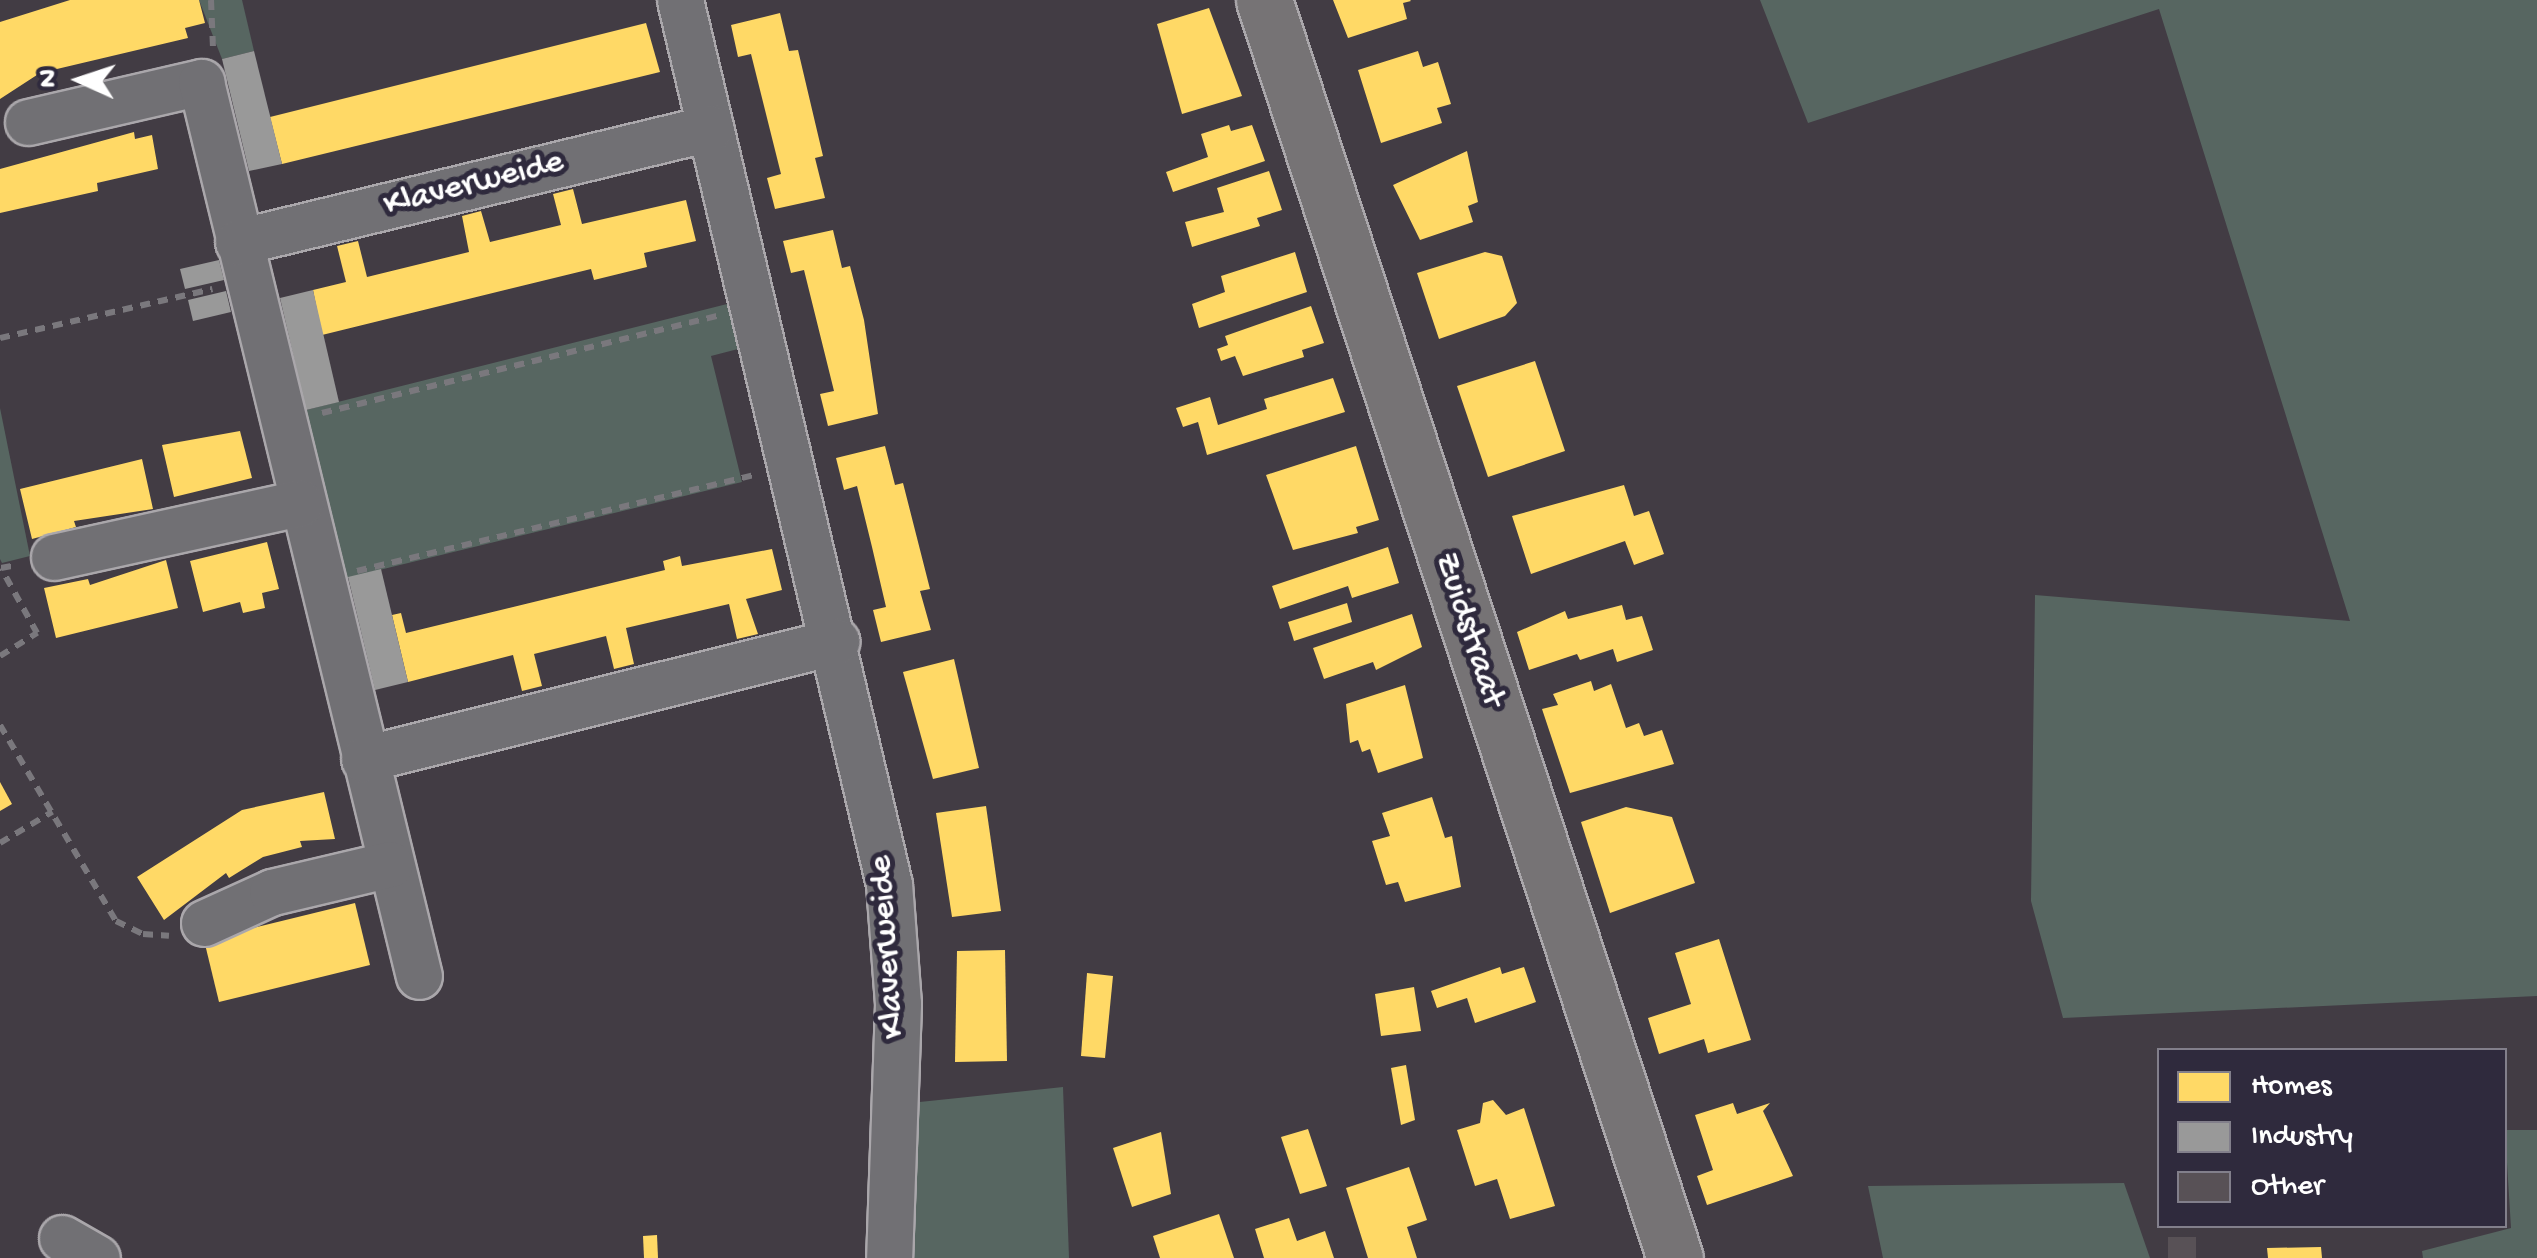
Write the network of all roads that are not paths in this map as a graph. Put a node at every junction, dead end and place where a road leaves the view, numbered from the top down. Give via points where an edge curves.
1 (680, 0) edge
2 (1264, 0) edge
3 (28, 122) dead end
4 (710, 128) junction
5 (243, 261) junction
6 (300, 503) junction
7 (54, 557) road end
8 (836, 641) junction
9 (364, 759) junction
10 (390, 864) junction
11 (204, 922) road end
12 (419, 976) dead end
13 (1663, 1255) edge
14 (888, 1258) edge

1 - 4 street, Klaverweide
2 - 13 main road, Zuidstraat
3 - 5 street via 201,82
4 - 5 street, Klaverweide
4 - 8 street, Klaverweide
5 - 6 street via 288,421
6 - 7 street
6 - 9 street
8 - 9 street
8 - 14 street, Klaverweide via 878,814 896,945
9 - 10 street
10 - 11 street via 272,892
10 - 12 street

